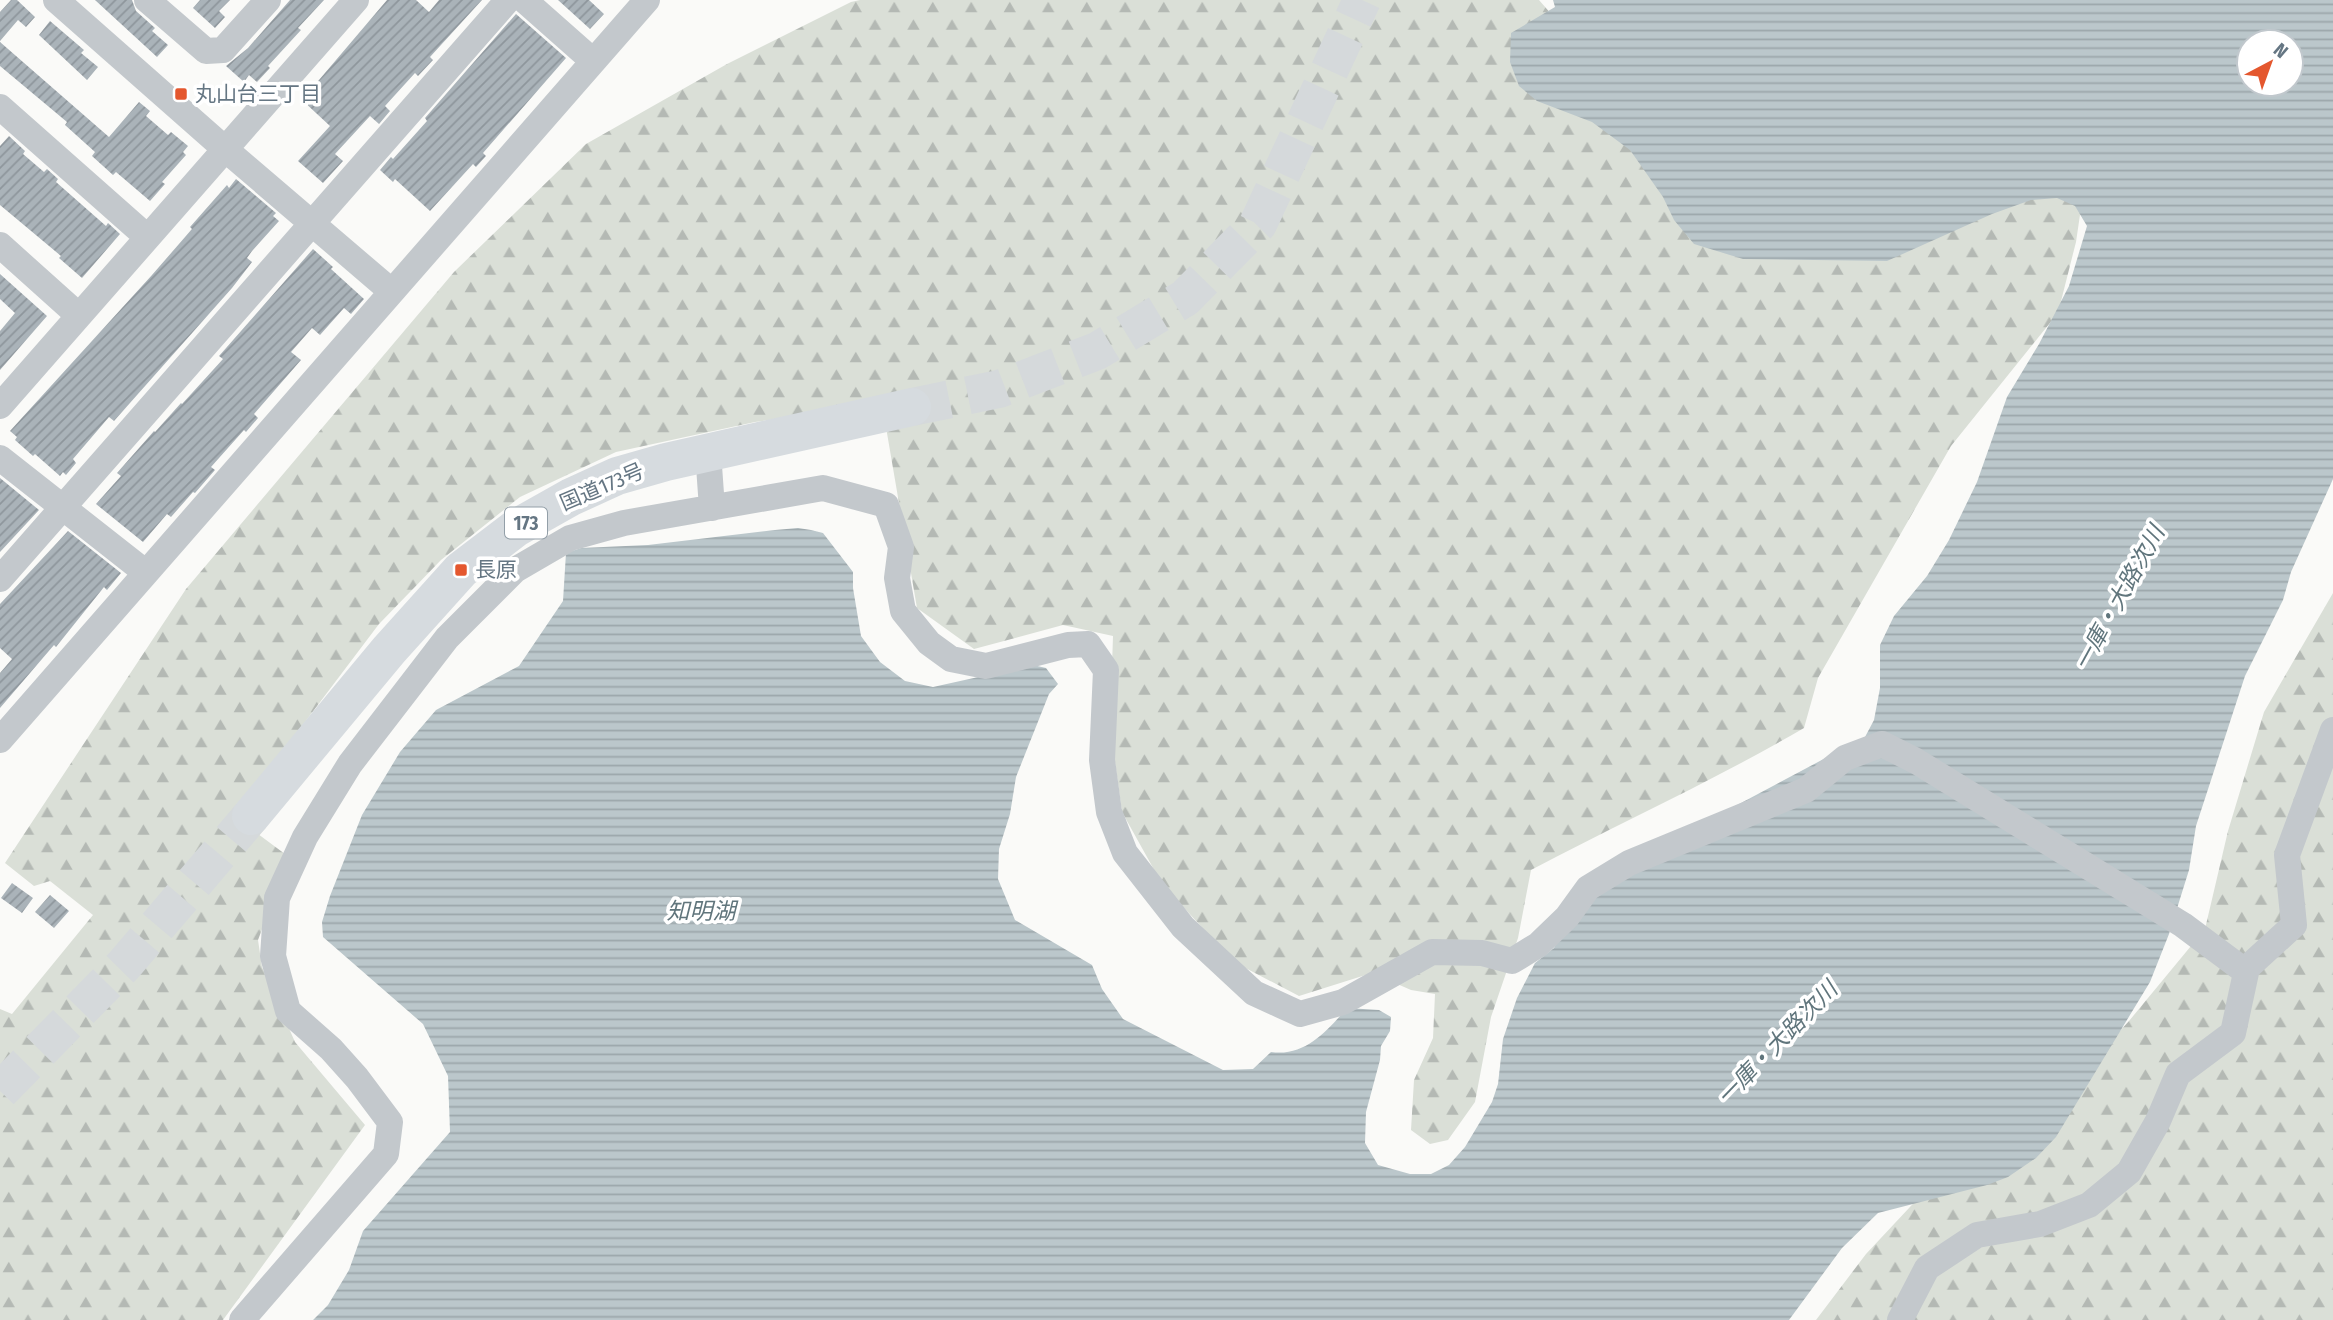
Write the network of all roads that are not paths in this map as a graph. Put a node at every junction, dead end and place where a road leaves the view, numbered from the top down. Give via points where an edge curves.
1 (56, 0) edge
2 (147, 0) edge
3 (268, 0) edge
4 (356, 0) edge
5 (508, 0) edge
6 (524, 0) edge
7 (647, 0) edge
8 (593, 61) junction
9 (0, 107) edge
10 (225, 149) junction
11 (313, 222) junction
12 (147, 237) junction
13 (0, 245) edge
14 (391, 291) junction
15 (78, 315) junction
16 (3, 396) edge
17 (912, 407) tunnel mouth
18 (708, 452) junction
19 (0, 458) edge
20 (62, 508) junction
21 (712, 508) junction
22 (145, 572) junction
23 (0, 579) edge
24 (2333, 730) edge
25 (0, 740) edge
26 (251, 816) tunnel mouth
27 (2246, 972) junction
28 (242, 1320) edge
29 (1900, 1320) edge

1 - 10 street
2 - 3 street via 206,51 223,50
4 - 10 street
5 - 11 street
6 - 8 street
7 - 8 street
8 - 14 street
9 - 12 street
10 - 11 street
10 - 12 street
11 - 14 street
11 - 20 street
12 - 15 street
13 - 15 street
14 - 22 street
15 - 16 street
17 - 18 highway, 国道173号 / 173
18 - 21 street
18 - 26 highway, 国道173号 / 173 via 617,476 571,497 516,528 461,570
19 - 20 street
20 - 22 street
20 - 23 street
21 - 27 street via 823,488 886,505 901,547 897,578 903,611 929,643 951,659 986,666 1088,644 1106,670 1102,760 1109,812 1125,853 1183,926 1254,993 1300,1014 1343,1002 1432,952 1482,953 1512,961 1558,926 1588,888 1629,863 1806,790 1845,758 1882,744 2183,925
21 - 28 street via 624,523 570,538 515,570 447,638 351,764 305,837 277,898 272,956 288,1011 331,1049 390,1122 386,1154
22 - 25 street
24 - 27 street via 2287,855 2294,925
27 - 29 street via 2233,1032 2178,1074 2129,1172 2089,1205 2040,1224 1977,1235 1927,1268

